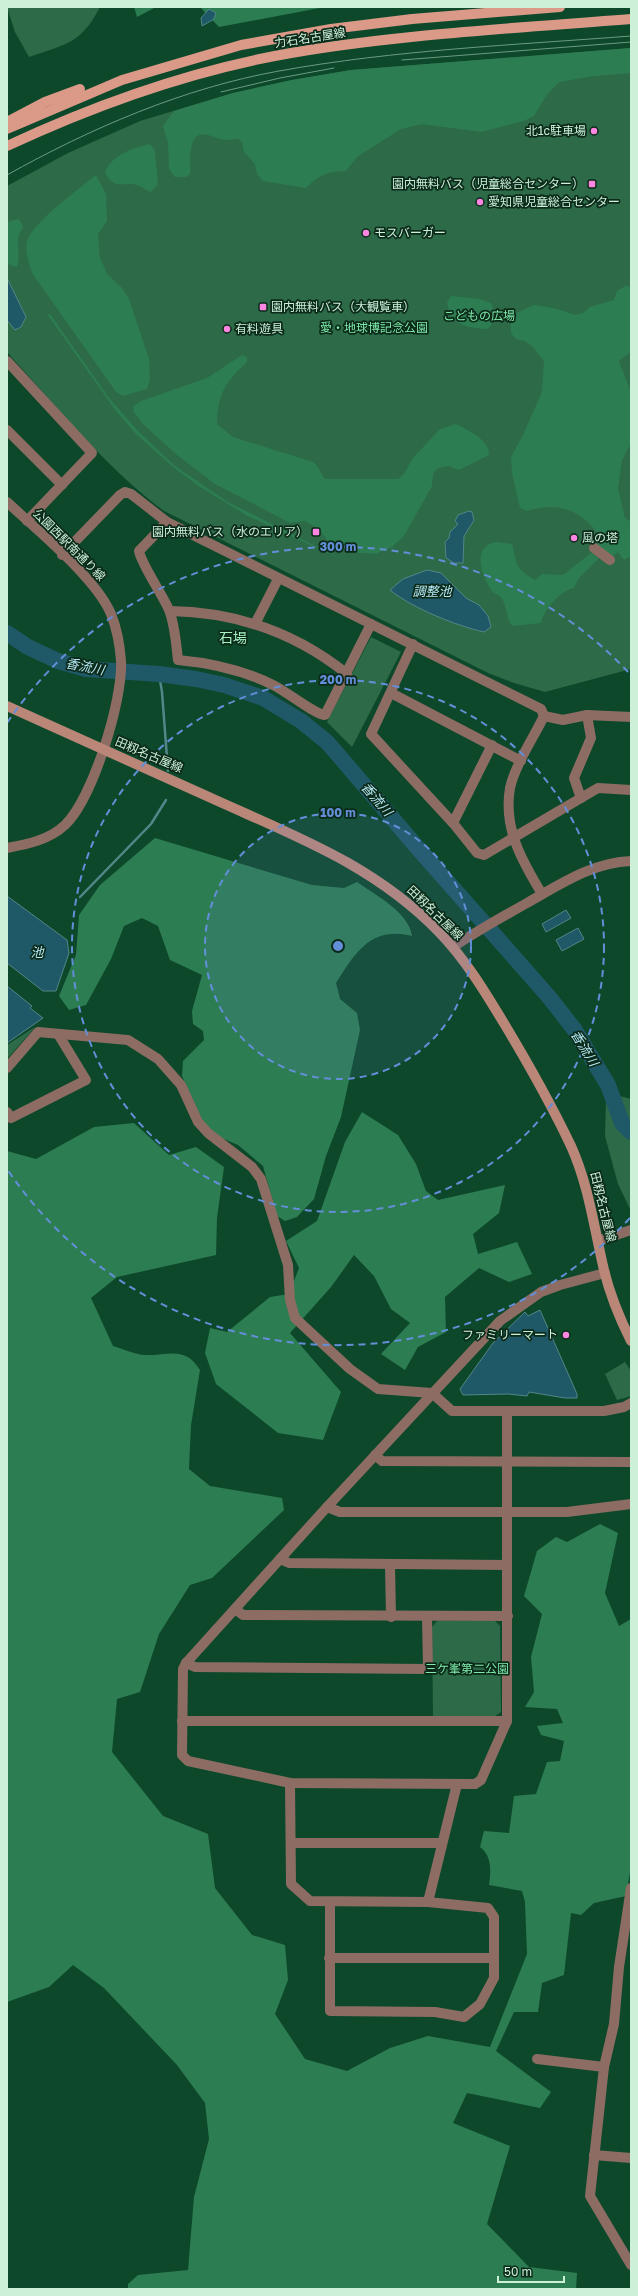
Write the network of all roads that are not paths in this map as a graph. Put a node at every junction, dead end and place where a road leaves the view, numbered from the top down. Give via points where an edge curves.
1 (560, 7) edge
2 (631, 19) edge
3 (555, 25) junction
4 (631, 26) edge
5 (160, 67) junction
6 (7, 122) edge
7 (7, 129) edge
8 (41, 130) junction
9 (7, 146) edge
10 (7, 152) edge
11 (7, 361) edge
12 (7, 430) edge
13 (62, 485) junction
14 (7, 502) edge
15 (27, 521) junction
16 (167, 522) junction
17 (594, 548) dead end
18 (62, 555) junction
19 (610, 560) dead end
20 (278, 579) junction
21 (170, 611) junction
22 (255, 624) junction
23 (371, 624) junction
24 (413, 644) junction
25 (347, 674) junction
26 (391, 693) junction
27 (7, 706) edge
28 (586, 715) junction
29 (544, 716) junction
30 (631, 717) edge
31 (492, 745) junction
32 (103, 750) junction
33 (521, 761) junction
34 (631, 790) edge
35 (581, 798) junction
36 (453, 823) junction
37 (513, 839) junction
38 (7, 848) edge
39 (631, 861) edge
40 (542, 894) junction
41 (453, 947) junction
42 (58, 1034) junction
43 (7, 1068) edge
44 (7, 1112) edge
45 (631, 1230) edge
46 (598, 1242) junction
47 (605, 1273) junction
48 (631, 1341) edge
49 (432, 1394) junction
50 (631, 1403) edge
51 (507, 1411) junction
52 (375, 1454) junction
53 (508, 1461) junction
54 (631, 1462) edge
55 (631, 1504) edge
56 (327, 1507) junction
57 (508, 1512) junction
58 (280, 1559) junction
59 (390, 1565) junction
60 (508, 1565) junction
61 (235, 1609) junction
62 (508, 1616) junction
63 (391, 1617) junction
64 (427, 1617) junction
65 (186, 1663) junction
66 (182, 1720) junction
67 (507, 1721) junction
68 (290, 1783) junction
69 (457, 1784) junction
70 (292, 1843) junction
71 (442, 1844) junction
72 (631, 1888) edge
73 (428, 1902) junction
74 (330, 1903) junction
75 (628, 1919) edge
76 (329, 1958) junction
77 (494, 1958) junction
78 (537, 2059) dead end
79 (604, 2067) junction
80 (594, 2155) junction
81 (631, 2158) edge
82 (631, 2265) edge

1 - 5 main road, 力石名古屋線 via 412,19 331,29 241,45
2 - 3 main road, 力石名古屋線
3 - 4 main road
3 - 8 main road, 力石名古屋線 via 424,36 291,53 170,83
5 - 6 main road via 133,71 87,86 45,102
5 - 7 main road, 力石名古屋線 via 78,97
8 - 9 main road, 力石名古屋線
8 - 10 main road
11 - 13 street via 92,453
12 - 13 street
13 - 15 street
14 - 15 street, 公園西駅南通り線
15 - 18 street, 公園西駅南通り線
16 - 18 street via 125,492
16 - 20 street
16 - 21 street via 139,551
17 - 19 street
18 - 32 street, 公園西駅南通り線 via 93,586 111,613 116,627 121,662 120,683
20 - 22 street
20 - 23 street
21 - 22 street via 211,614
21 - 25 street via 178,660 213,664 251,676 292,695 319,714 325,715
22 - 25 street via 310,648
23 - 24 street
23 - 25 street
24 - 26 street
24 - 29 street via 542,709
26 - 31 street
26 - 36 street via 371,734
27 - 32 main road, 田籾名古屋線
28 - 29 street via 562,720
28 - 30 street
28 - 35 street via 591,738 574,778
29 - 33 street
31 - 33 street
31 - 36 street
32 - 38 street, 公園西駅南通り線 via 84,799 65,825 33,843
32 - 41 main road, 田籾名古屋線 via 343,858 377,878 408,902
33 - 37 street via 510,787 508,817
34 - 35 street via 598,788
35 - 37 street
36 - 37 street via 477,853 484,855
37 - 40 street
39 - 40 street via 613,862 595,868
40 - 41 street
41 - 46 main road, 田籾名古屋線 via 486,994 551,1105 586,1184
42 - 43 street via 38,1032
42 - 44 street via 86,1080 11,1118
42 - 49 street via 128,1040 158,1059 181,1086 198,1122 208,1133 252,1167 261,1179 288,1265 290,1300 295,1318 350,1369 378,1389
45 - 46 street
46 - 47 main road, 田籾名古屋線
47 - 48 main road, 田籾名古屋線 via 618,1313
47 - 49 street via 560,1285 527,1300 500,1321
49 - 51 street via 452,1411
49 - 52 street
50 - 51 street via 604,1411
51 - 53 street
52 - 53 street via 382,1461
52 - 56 street
53 - 54 street
53 - 57 street
55 - 57 street via 567,1512
56 - 57 street via 340,1512
56 - 58 street
57 - 60 street
58 - 59 street via 289,1564
58 - 61 street
59 - 60 street
59 - 63 street
60 - 62 street
61 - 63 street via 242,1615
61 - 65 street
62 - 64 street
62 - 67 street
63 - 64 street
64 - 65 street via 428,1669 195,1667
65 - 66 street via 183,1669
66 - 67 street
66 - 68 street via 182,1755 188,1761
67 - 69 street via 481,1780 475,1784
68 - 69 street
68 - 70 street
69 - 71 street
70 - 71 street
70 - 74 street via 291,1884 310,1901
71 - 73 street
72 - 75 street
73 - 74 street
73 - 77 street via 488,1908 494,1917
74 - 76 street
75 - 79 street via 614,2024
76 - 77 street
76 - 77 street via 330,2011 435,2012 464,2017 480,2004 494,1978
78 - 79 street
79 - 80 street
80 - 81 street
80 - 82 street via 590,2196

